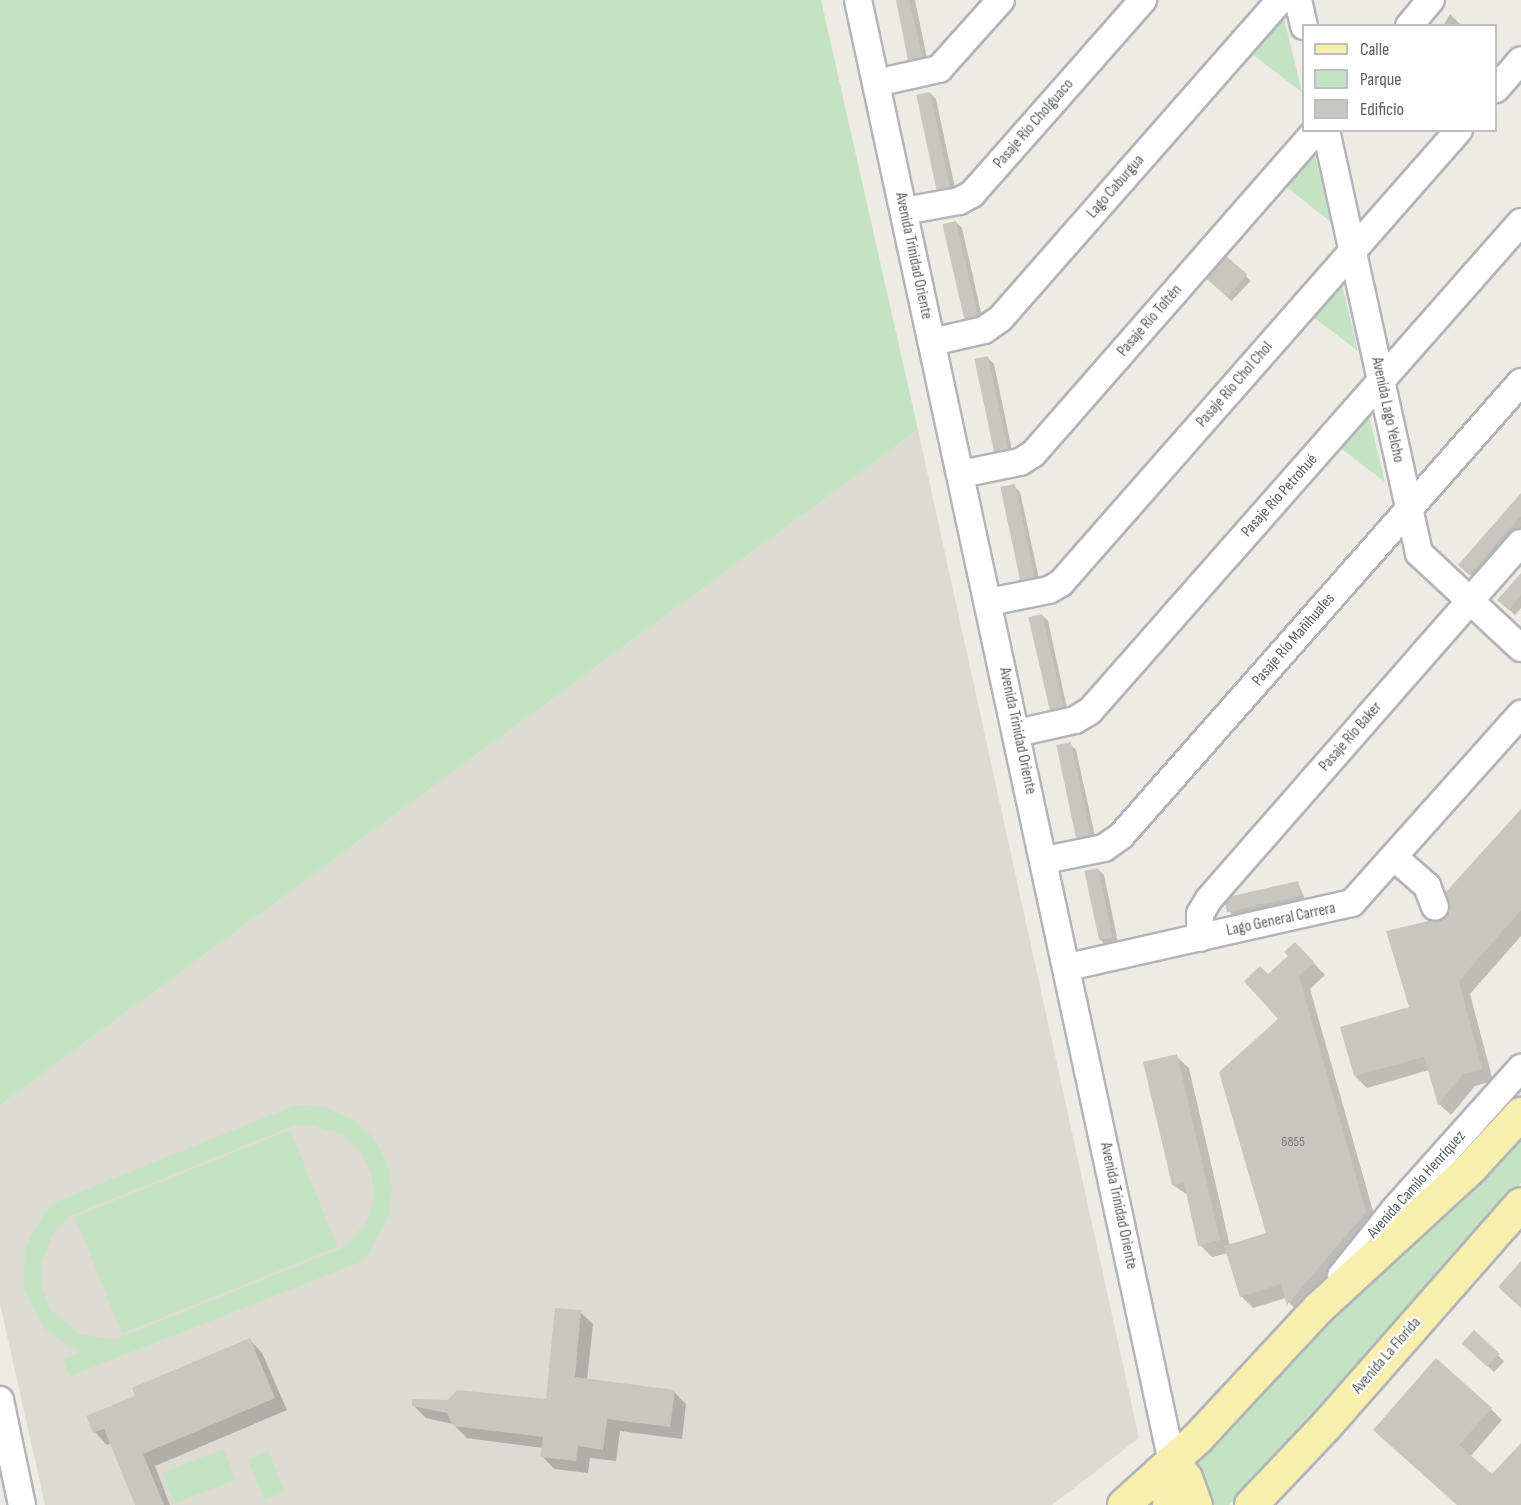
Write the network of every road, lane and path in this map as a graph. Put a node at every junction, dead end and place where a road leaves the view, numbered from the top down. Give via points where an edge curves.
1 (858, 0) edge
2 (1001, 0) edge
3 (1143, 0) edge
4 (1281, 0) edge
5 (1298, 0) edge
6 (1431, 0) edge
7 (1304, 24) edge
8 (1411, 24) edge
9 (1521, 60) edge
10 (876, 83) junction
11 (1497, 88) edge
12 (1315, 132) edge
13 (1326, 132) edge
14 (1457, 132) edge
15 (904, 211) junction
16 (1521, 222) edge
17 (1353, 251) junction
18 (932, 342) junction
19 (1381, 380) junction
20 (1521, 382) edge
21 (961, 474) junction
22 (1409, 510) junction
23 (1521, 543) edge
24 (989, 602) junction
25 (1469, 602) junction
26 (1521, 648) edge
27 (1521, 714) edge
28 (1017, 733) junction
29 (1395, 858) junction
30 (1045, 860) junction
31 (1435, 907) dead end
32 (1200, 938) junction
33 (1068, 967) junction
34 (1521, 1068) edge
35 (1521, 1114) edge
36 (1521, 1204) edge
37 (1319, 1308) junction
38 (1, 1409) edge
39 (1172, 1462) junction
40 (22, 1505) edge
41 (1124, 1505) edge
42 (1169, 1505) edge
43 (1196, 1505) edge
44 (1251, 1505) edge

1 - 10 street, Avenida Trinidad Oriente
2 - 10 street via 939,69
3 - 15 street, Pasaje Río Cholguaco via 972,194 958,201
4 - 18 street, Lago Caburgua via 1000,319 984,330
5 - 7 street
6 - 8 street
9 - 11 street
10 - 15 street, Avenida Trinidad Oriente
12 - 21 street, Pasaje Río Toltén via 1033,454 1020,462
13 - 17 street, Avenida Lago Yelcho
14 - 17 street, Pasaje Río Chol Chol
15 - 18 street, Avenida Trinidad Oriente
16 - 19 street, Pasaje Río Petrohué
17 - 19 street, Avenida Lago Yelcho
17 - 24 street, Pasaje Río Chol Chol via 1061,583 1049,590
18 - 21 street, Avenida Trinidad Oriente
19 - 22 street, Avenida Lago Yelcho
19 - 28 street, Pasaje Río Petrohué via 1090,711 1075,720
20 - 22 street, Pasaje Río Mañihuales
21 - 24 street, Avenida Trinidad Oriente
22 - 25 street, Avenida Lago Yelcho via 1421,558
22 - 30 street, Pasaje Río Mañihuales via 1121,836 1104,848
23 - 25 street, Pasaje Río Baker
24 - 28 street, Avenida Trinidad Oriente
25 - 26 street, Avenida Lago Yelcho
25 - 32 street, Pasaje Río Baker via 1209,898 1200,914
27 - 29 street, Lago General Carrera
28 - 30 street, Avenida Trinidad Oriente
29 - 31 street via 1427,886
29 - 32 street, Lago General Carrera via 1363,894 1344,907
30 - 33 street, Avenida Trinidad Oriente
32 - 33 street, Lago General Carrera
33 - 39 street, Avenida Trinidad Oriente
34 - 37 street, Avenida Camilo Henríquez via 1363,1245
35 - 37 main road, Avenida Camilo Henríquez via 1471,1168
36 - 44 main road, Avenida La Florida via 1326,1426
37 - 39 main road, Avenida Camilo Henríquez
38 - 40 street
39 - 41 main road
39 - 42 main road, Avenida Trinidad Oriente
39 - 43 main road, Avenida Trinidad Oriente via 1186,1478

